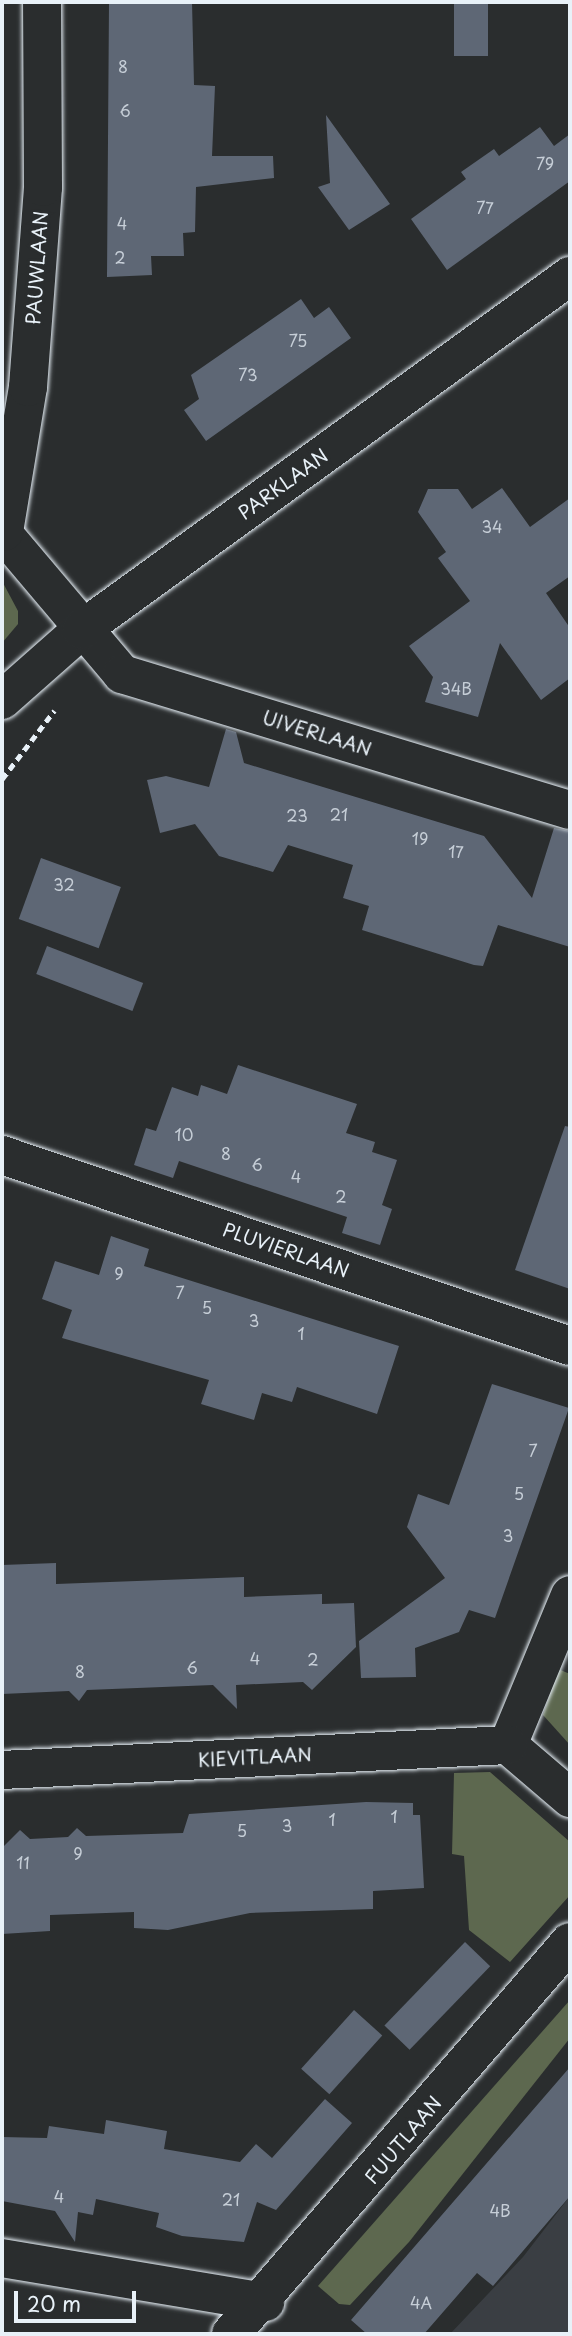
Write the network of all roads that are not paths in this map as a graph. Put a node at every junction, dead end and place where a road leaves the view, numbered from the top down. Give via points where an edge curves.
1 (42, 2) edge
2 (570, 276) edge
3 (3, 532) edge
4 (80, 630) junction
5 (2, 700) edge
6 (570, 810) edge
7 (2, 1155) edge
8 (570, 1346) edge
9 (570, 1595) edge
10 (508, 1745) junction
11 (2, 1770) edge
12 (570, 1798) edge
13 (570, 1942) edge
14 (2, 2258) edge
15 (265, 2302) junction
16 (231, 2334) edge

1 - 3 street, PAUWLAAN via 43,187 28,387
2 - 4 street, PARKLAAN
3 - 4 street, UIVERLAAN
4 - 5 street, PARKLAAN
4 - 6 street, UIVERLAAN via 122,674
7 - 8 street, PLUVIERLAAN
9 - 10 street
10 - 11 street, KIEVITLAAN
10 - 12 street
13 - 15 street, FUUTLAAN
14 - 15 street
15 - 16 street, FUUTLAAN

